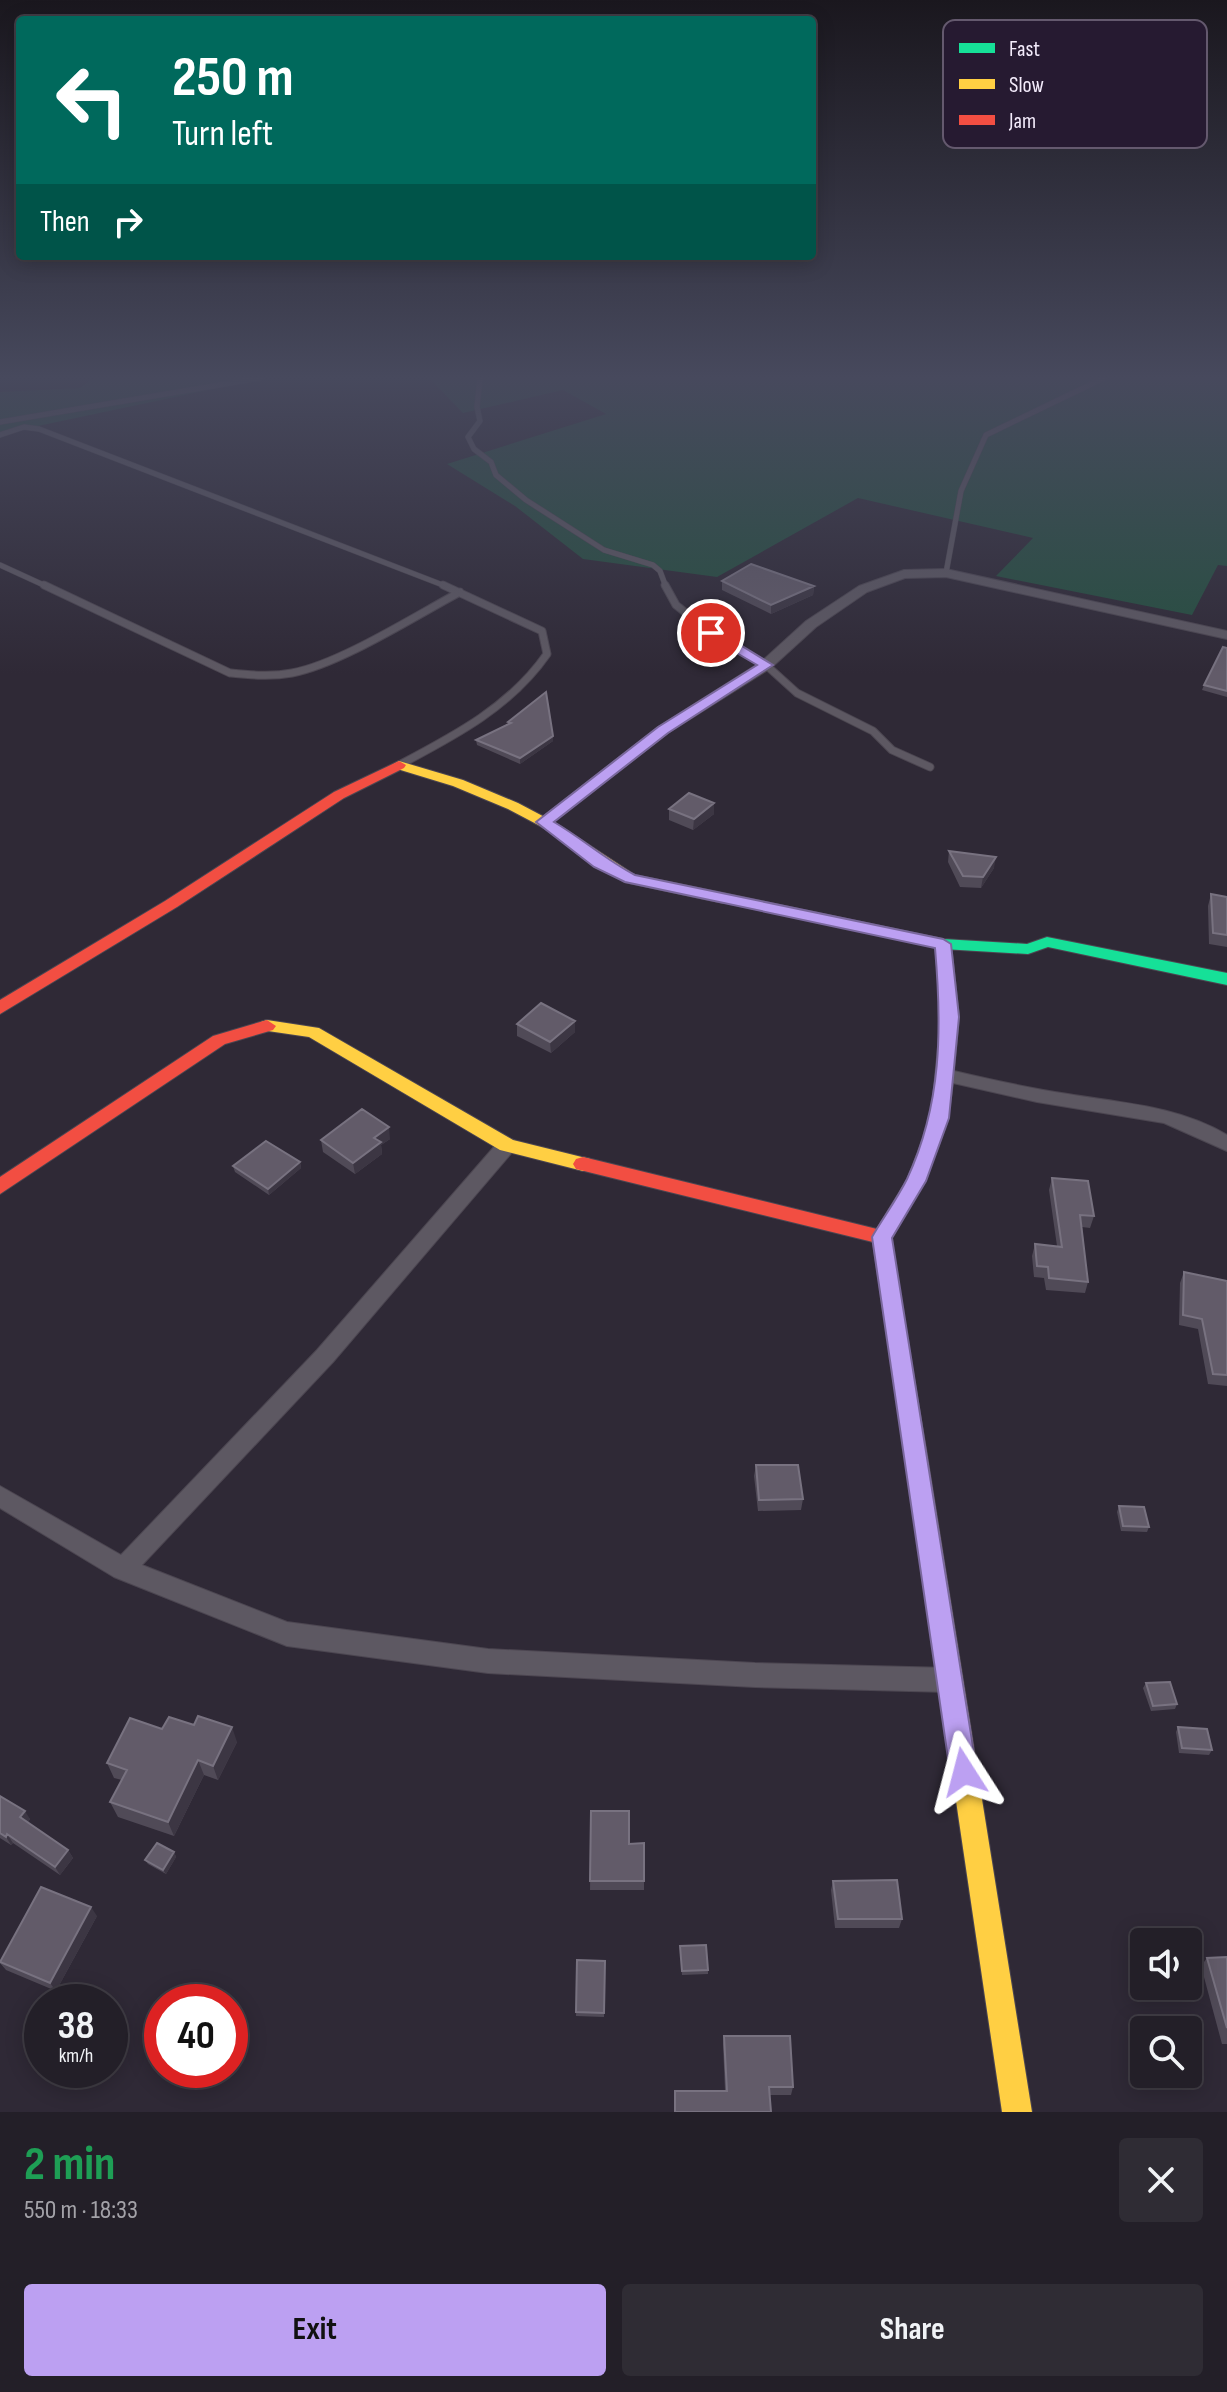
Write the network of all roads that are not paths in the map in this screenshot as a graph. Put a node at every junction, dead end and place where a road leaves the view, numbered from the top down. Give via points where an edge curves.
1 (162, 477) edge
2 (498, 477) edge
3 (967, 477) edge
4 (0, 565) edge
5 (946, 573) junction
6 (460, 592) junction
7 (1227, 635) edge
8 (766, 665) junction
9 (401, 764) junction
10 (930, 767) dead end
11 (544, 822) junction
12 (943, 944) junction
13 (1227, 979) edge
14 (0, 1008) edge
15 (943, 1075) junction
16 (1227, 1144) edge
17 (507, 1145) junction
18 (0, 1187) edge
19 (882, 1237) junction
20 (0, 1496) edge
21 (123, 1569) junction
22 (949, 1680) junction
23 (1017, 2112) edge

1 - 6 lane
2 - 8 lane via 604,550 653,565 676,605
3 - 5 lane
4 - 6 lane via 230,673 258,676 293,673 327,662
5 - 7 street
5 - 8 street via 904,574 863,589 811,624
6 - 9 lane via 542,631 547,654 535,676
8 - 10 lane via 797,693
8 - 11 street via 663,730
9 - 11 street via 462,782
9 - 14 street via 339,795
11 - 12 street via 630,879
12 - 13 street via 1028,949 1047,942
12 - 15 street via 950,1017
15 - 16 street via 1052,1099 1135,1110 1209,1130
15 - 19 street via 940,1118 929,1153
17 - 18 street via 313,1032 269,1025 219,1040
17 - 19 street
17 - 21 street via 325,1356
19 - 22 street
20 - 21 street
21 - 22 street via 287,1634 488,1661
22 - 23 street

